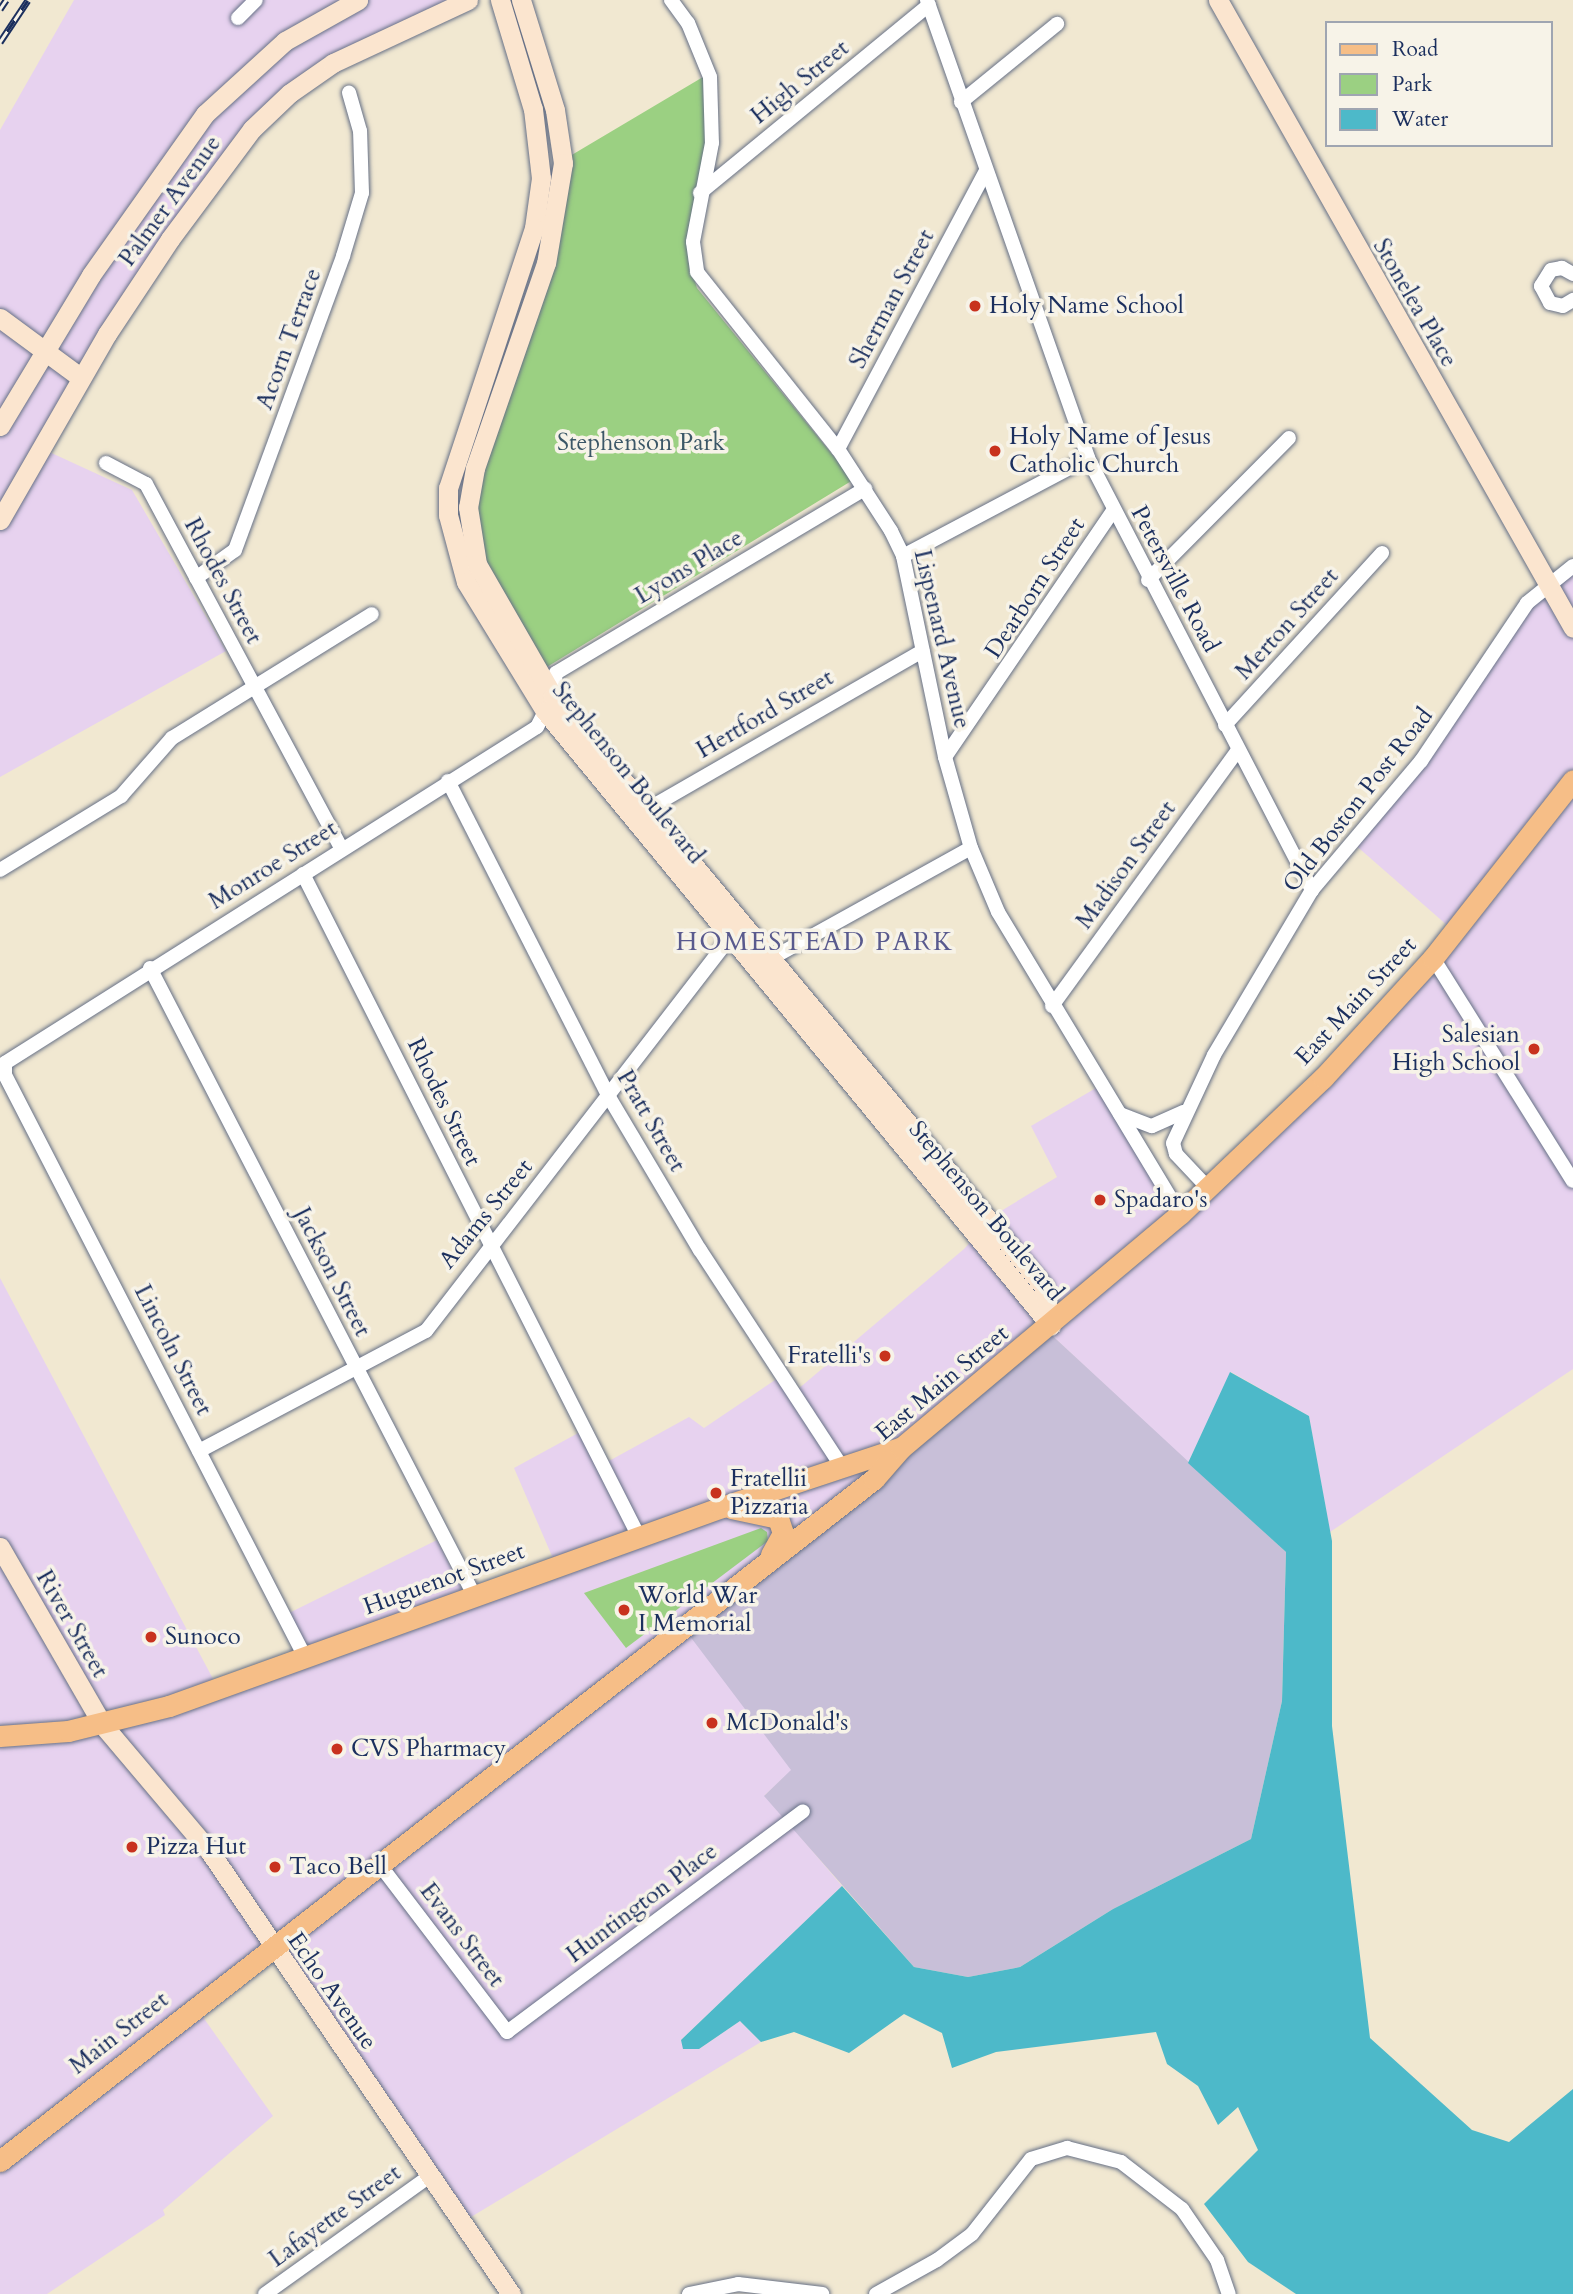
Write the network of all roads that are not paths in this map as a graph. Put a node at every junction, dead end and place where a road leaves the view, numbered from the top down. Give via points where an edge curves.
1 (256, 0) edge
2 (358, 0) edge
3 (468, 0) edge
4 (500, 0) edge
5 (521, 0) edge
6 (671, 0) edge
7 (1218, 0) edge
8 (928, 3) edge
9 (239, 18) dead end
10 (1057, 24) dead end
11 (349, 93) dead end
12 (961, 102) junction
13 (986, 171) junction
14 (700, 194) junction
15 (1573, 274) edge
16 (1573, 300) edge
17 (0, 318) edge
18 (44, 351) junction
19 (80, 377) junction
20 (0, 426) edge
21 (1289, 438) dead end
22 (838, 449) junction
23 (1087, 458) junction
24 (106, 463) dead end
25 (865, 489) junction
26 (1113, 511) junction
27 (0, 520) edge
28 (1382, 553) dead end
29 (903, 556) junction
30 (1573, 566) edge
31 (197, 578) junction
32 (1148, 580) junction
33 (1548, 583) junction
34 (372, 614) dead end
35 (1573, 628) edge
36 (922, 651) junction
37 (254, 688) junction
38 (549, 703) junction
39 (1226, 725) junction
40 (1237, 751) junction
41 (945, 757) junction
42 (1573, 780) edge
43 (448, 782) junction
44 (640, 813) junction
45 (971, 848) junction
46 (342, 849) junction
47 (0, 870) edge
48 (303, 874) junction
49 (1312, 890) junction
50 (735, 930) junction
51 (1433, 958) junction
52 (763, 964) junction
53 (150, 968) junction
54 (1052, 1006) junction
55 (5, 1063) joint
56 (609, 1097) junction
57 (1184, 1112) junction
58 (1119, 1113) junction
59 (1573, 1181) edge
60 (1208, 1188) junction
61 (1180, 1214) junction
62 (491, 1245) junction
63 (1051, 1326) junction
64 (356, 1370) junction
65 (901, 1448) junction
66 (199, 1451) junction
67 (842, 1467) junction
68 (722, 1507) junction
69 (639, 1536) junction
70 (0, 1548) edge
71 (763, 1566) junction
72 (474, 1595) junction
73 (305, 1657) junction
74 (103, 1724) junction
75 (0, 1736) edge
76 (803, 1811) dead end
77 (380, 1865) junction
78 (273, 1949) junction
79 (507, 2032) joint
80 (0, 2161) edge
81 (431, 2175) junction
82 (265, 2294) edge
83 (511, 2294) edge
84 (688, 2294) edge
85 (822, 2294) edge
86 (876, 2294) edge
87 (1228, 2294) edge

1 - 9 street
2 - 18 street, Palmer Avenue via 285,41 205,114 137,207
3 - 19 street, Palmer Avenue via 333,63 290,93 252,129 170,239
4 - 38 street, Stephenson Boulevard via 533,109 541,178 526,254 458,448 448,488 448,515 466,582
5 - 38 street, Stephenson Boulevard via 555,110 563,163 546,263 475,468 468,507 477,564
6 - 14 street, Lispenard Avenue via 688,23 710,76 712,143
7 - 33 street, Stonelea Place
8 - 12 street, Petersville Road
8 - 14 street, High Street
10 - 12 street
11 - 31 street, Acorn Terrace via 360,131 362,193 343,256 235,550
12 - 13 street, Petersville Road
13 - 22 street, Sherman Street
13 - 23 street, Petersville Road
14 - 22 street, Lispenard Avenue via 693,242 697,272
15 - 16 street via 1562,268 1551,270 1541,286 1550,303 1563,306
17 - 18 street
18 - 19 street
18 - 20 street, Palmer Avenue
19 - 27 street, Palmer Avenue
21 - 32 street
22 - 25 street, Lispenard Avenue
23 - 26 street, Petersville Road
23 - 29 street
24 - 31 street, Rhodes Street via 146,484
25 - 29 street, Lispenard Avenue
25 - 38 street, Lyons Place via 556,673
26 - 32 street, Petersville Road
26 - 41 street, Dearborn Street
28 - 39 street, Merton Street
29 - 36 street, Lispenard Avenue
30 - 33 street, Old Boston Post Road
31 - 37 street, Rhodes Street
32 - 39 street, Petersville Road
33 - 35 street, Stonelea Place
33 - 49 street, Old Boston Post Road via 1505,633 1420,761
34 - 37 street
36 - 41 street, Lispenard Avenue
36 - 44 street, Hertford Street
37 - 46 street, Rhodes Street
37 - 47 street via 160,746 134,786 121,796
38 - 43 street, Monroe Street via 537,727
38 - 44 street, Stephenson Boulevard
39 - 40 street, Petersville Road
40 - 49 street, Petersville Road
40 - 54 street, Madison Street
41 - 45 street, Lispenard Avenue
42 - 51 main road, East Main Street
43 - 46 street, Monroe Street
43 - 56 street, Pratt Street
44 - 50 street, Stephenson Boulevard
45 - 52 street
45 - 54 street, Lispenard Avenue via 998,912
46 - 48 street, Monroe Street
48 - 53 street, Monroe Street
48 - 62 street, Rhodes Street
49 - 57 street, Old Boston Post Road
50 - 52 street, Stephenson Boulevard
50 - 56 street, Adams Street
51 - 59 street
51 - 60 main road, East Main Street via 1322,1078
52 - 63 street, Stephenson Boulevard via 1044,1287
53 - 55 street, Monroe Street
53 - 64 street, Jackson Street
54 - 58 street, Lispenard Avenue
55 - 66 street, Lincoln Street via 5,1075
56 - 62 street, Adams Street
56 - 67 street, Pratt Street via 700,1250
57 - 58 street via 1152,1126
57 - 60 street, Old Boston Post Road via 1173,1143 1176,1154
58 - 61 street, Lispenard Avenue
60 - 61 main road, East Main Street
61 - 63 main road, East Main Street
62 - 64 street, Adams Street via 426,1331
62 - 69 street, Rhodes Street
63 - 65 main road, East Main Street
64 - 66 street, Adams Street
64 - 72 street, Jackson Street
65 - 67 main road, Huguenot Street
65 - 71 main road, East Main Street via 874,1479
66 - 73 street, Lincoln Street
67 - 68 main road, Huguenot Street
68 - 69 main road, Huguenot Street
68 - 71 main road via 778,1518 781,1542
69 - 72 main road, Huguenot Street
70 - 74 street, River Street
71 - 77 main road, East Main Street
72 - 73 main road, Huguenot Street
73 - 74 main road, Huguenot Street via 169,1706
74 - 75 main road, Huguenot Street
74 - 78 street, Echo Avenue via 210,1852
76 - 79 street, Huntington Place
77 - 78 main road, East Main Street
77 - 79 street, Evans Street
78 - 80 main road, Main Street
78 - 81 street, Echo Avenue
81 - 82 street, Lafayette Street
81 - 83 street, Echo Avenue
84 - 85 street via 738,2284
86 - 87 street via 928,2266 972,2234 1031,2159 1066,2148 1121,2162 1182,2209 1210,2249

